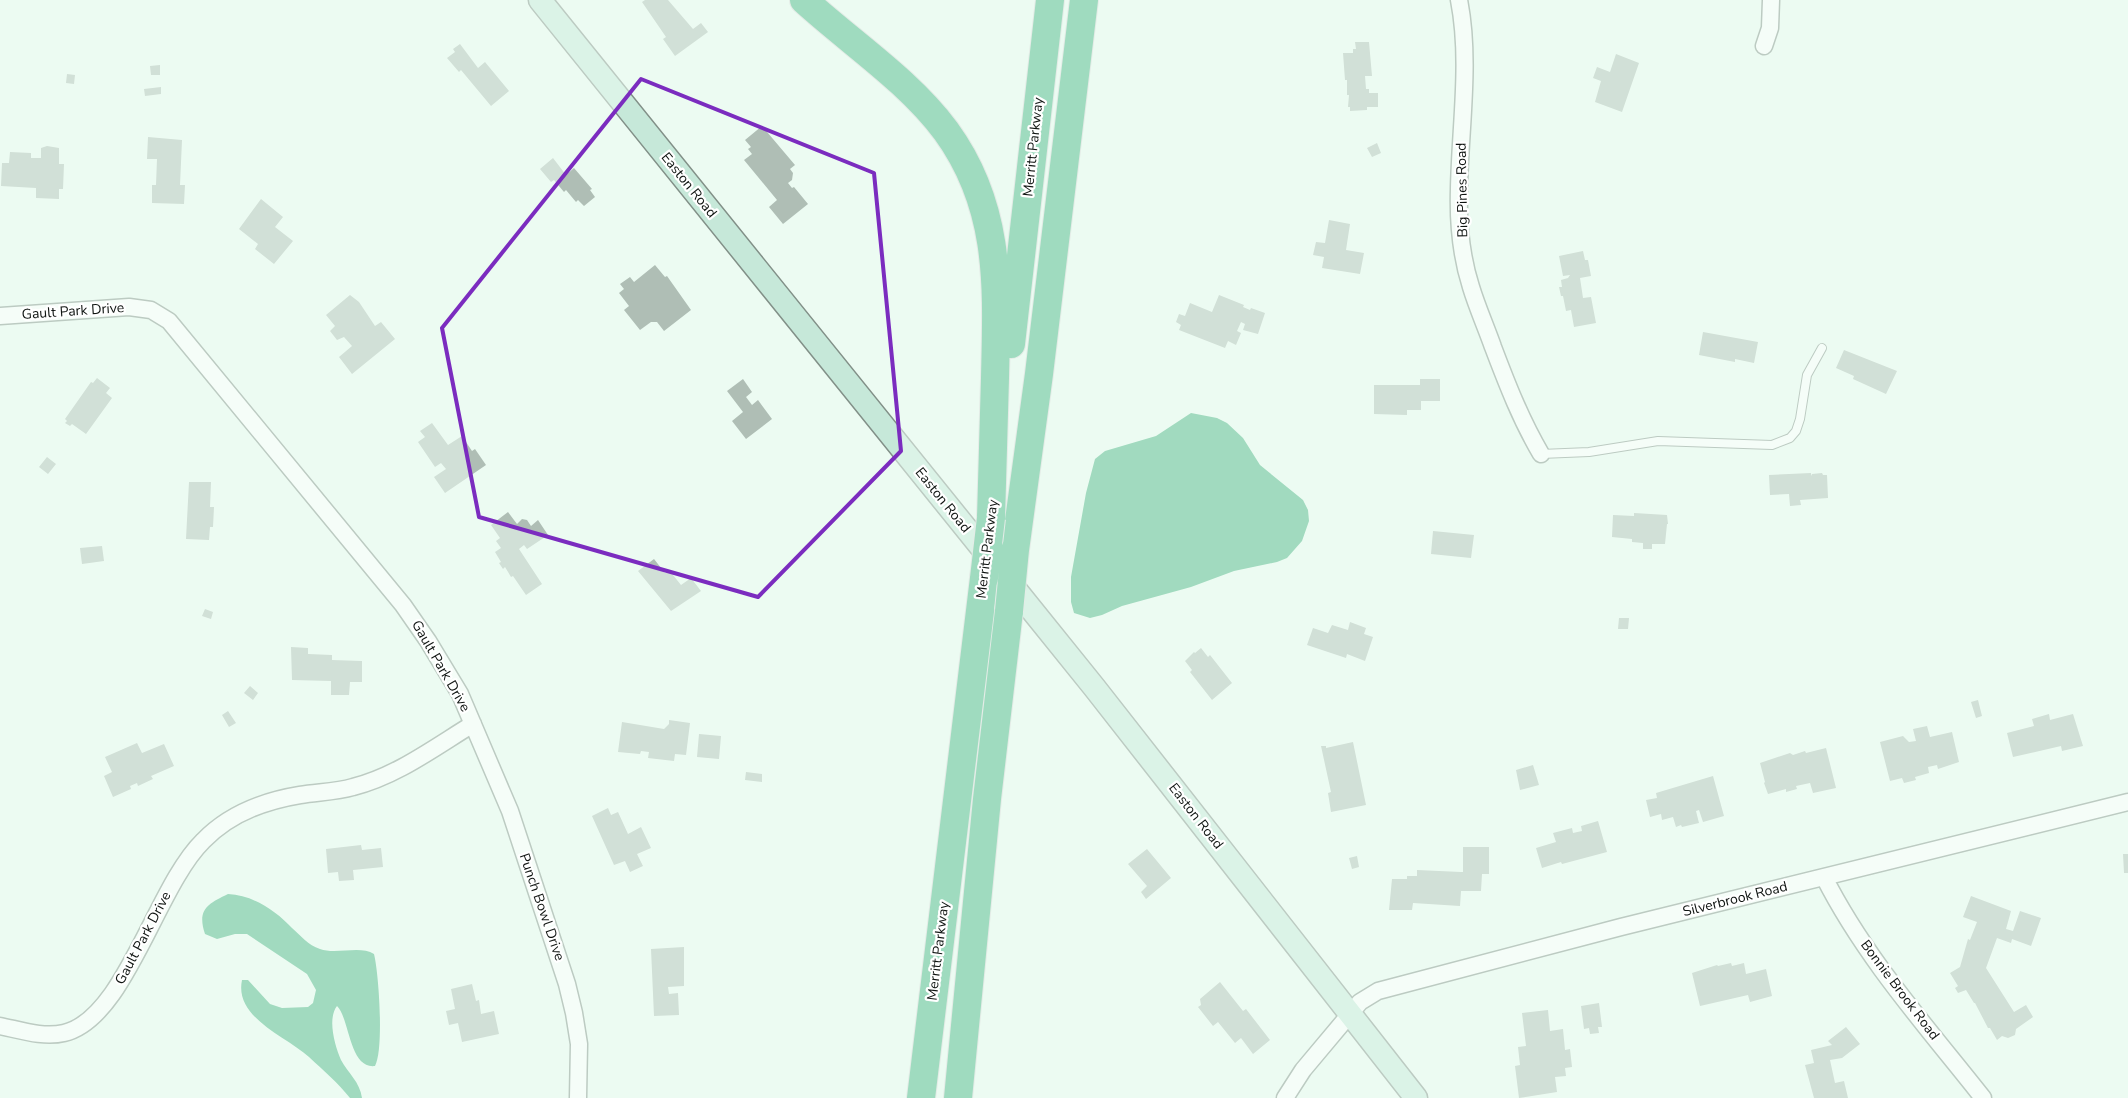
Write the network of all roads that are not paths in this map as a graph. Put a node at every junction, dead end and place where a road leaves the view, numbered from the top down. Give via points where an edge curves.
1 (540, 0) edge
2 (804, 0) edge
3 (1050, 0) edge
4 (1084, 0) edge
5 (1459, 0) edge
6 (1771, 0) edge
7 (1764, 46) dead end
8 (0, 316) edge
9 (1822, 348) dead end
10 (1541, 454) joint
11 (991, 518) junction
12 (473, 724) junction
13 (2128, 802) edge
14 (1824, 877) junction
15 (1351, 1013) junction
16 (0, 1026) edge
17 (578, 1098) edge
18 (921, 1098) edge
19 (958, 1098) edge
20 (1286, 1098) edge
21 (1416, 1098) edge
22 (1983, 1098) edge

1 - 15 main road, Easton Road via 1094,687
2 - 11 highway via 915,95 959,150 979,193 996,268
3 - 11 highway, Merritt Parkway
4 - 19 highway, Merritt Parkway, bridge via 1015,550
5 - 10 street, Big Pines Road via 1464,54 1459,191 1466,265 1470,286 1510,394
6 - 7 street via 1770,28
8 - 12 street, Gault Park Drive via 128,306 151,310 169,320 411,616 440,659
9 - 10 lane via 1807,375 1796,431 1790,438 1772,446 1658,440 1589,452
11 - 18 highway, Merritt Parkway, bridge
12 - 16 street, Gault Park Drive via 389,774 354,787 263,803 222,824 200,843 186,861 124,976 94,1017 78,1028 57,1035
12 - 17 street, Punch Bowl Drive via 510,812 567,984 579,1044
13 - 14 street, Silverbrook Road
14 - 15 street, Silverbrook Road via 1378,991 1360,1002
14 - 22 street, Bonnie Brook Road via 1840,910
15 - 20 street, Silverbrook Road via 1303,1070
15 - 21 main road, Easton Road

